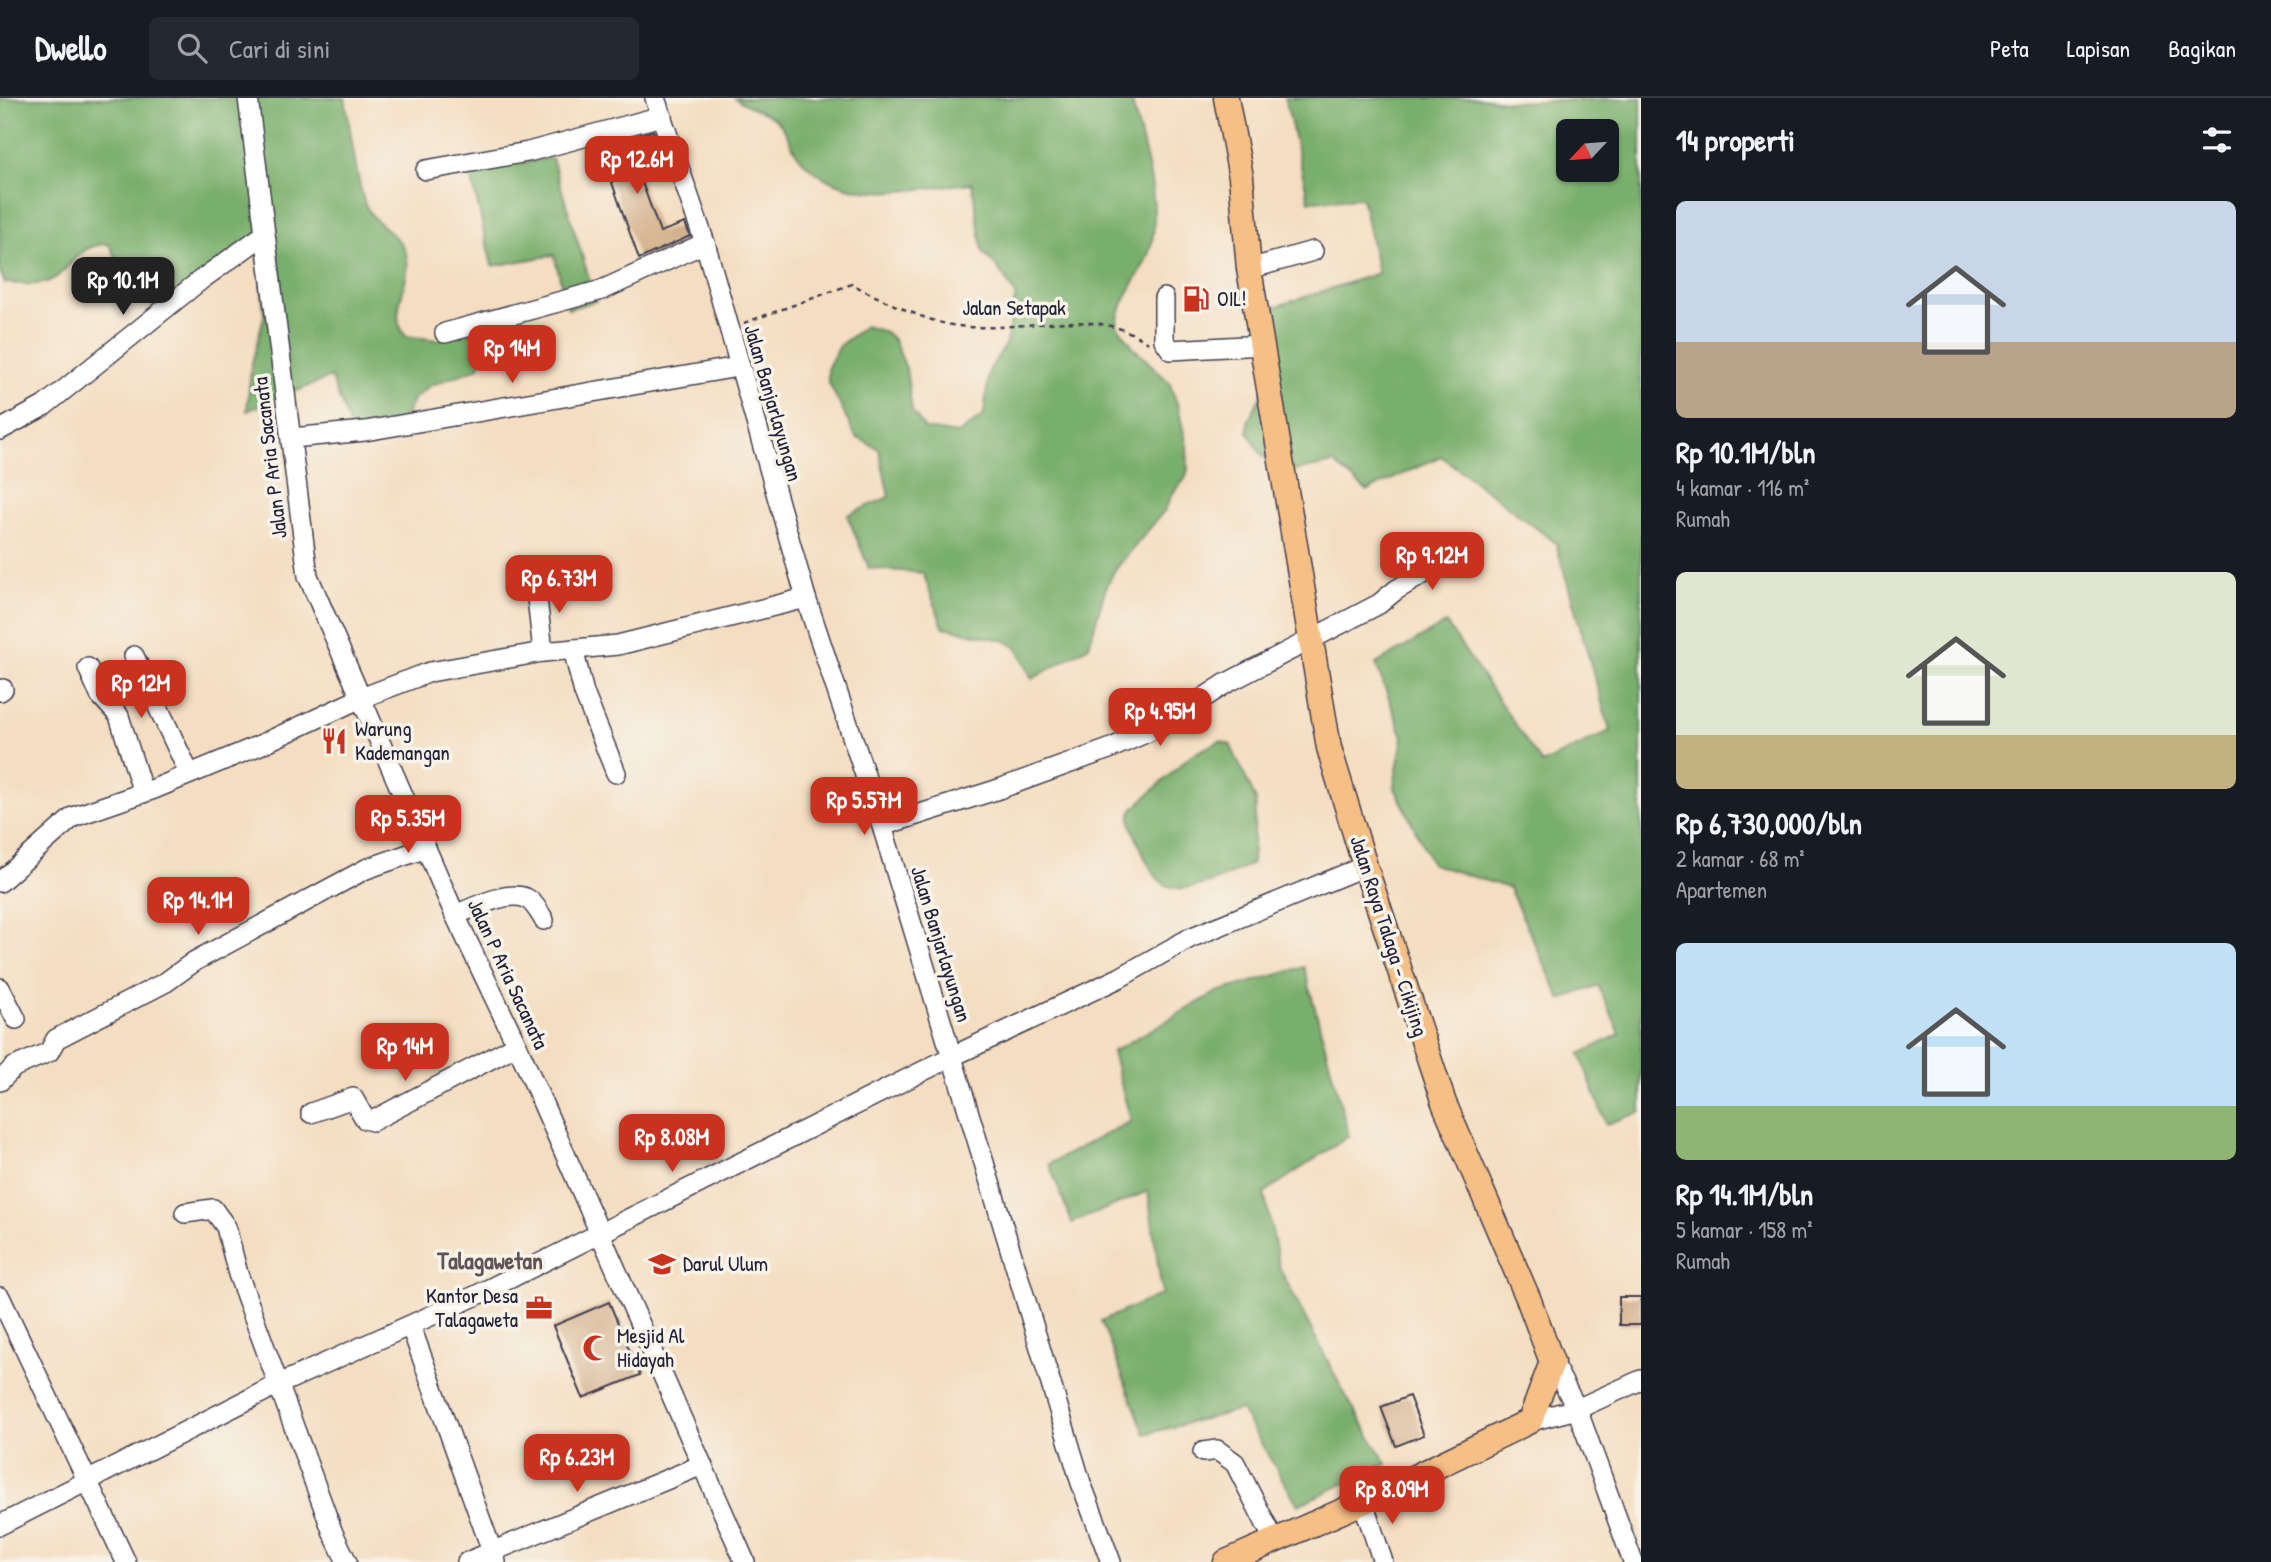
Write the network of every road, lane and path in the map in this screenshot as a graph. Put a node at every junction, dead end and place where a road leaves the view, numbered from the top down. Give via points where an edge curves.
1 (248, 98) edge
2 (1226, 98) edge
3 (658, 107) edge
4 (426, 170) dead end
5 (265, 234) junction
6 (705, 243) junction
7 (1313, 251) dead end
8 (1249, 269) junction
9 (1164, 298) dead end
10 (727, 329) junction
11 (445, 333) dead end
12 (1150, 345) dead end
13 (1263, 345) junction
14 (738, 368) junction
15 (0, 430) edge
16 (292, 438) junction
17 (1447, 560) dead end
18 (579, 580) dead end
19 (806, 598) junction
20 (1310, 641) junction
21 (573, 649) junction
22 (543, 652) junction
23 (134, 656) dead end
24 (88, 668) dead end
25 (361, 698) junction
26 (190, 773) junction
27 (616, 773) dead end
28 (143, 793) junction
29 (882, 827) junction
30 (426, 848) junction
31 (1365, 866) junction
32 (0, 882) edge
33 (455, 915) junction
34 (544, 920) dead end
35 (0, 988) edge
36 (16, 1019) dead end
37 (517, 1045) junction
38 (951, 1057) junction
39 (0, 1081) edge
40 (312, 1113) dead end
41 (185, 1213) dead end
42 (598, 1232) junction
43 (0, 1297) edge
44 (411, 1327) junction
45 (1552, 1362) junction
46 (1641, 1380) edge
47 (279, 1384) junction
48 (1577, 1409) junction
49 (1530, 1421) junction
50 (1203, 1452) dead end
51 (702, 1465) junction
52 (87, 1480) junction
53 (1363, 1502) junction
54 (0, 1525) edge
55 (1275, 1542) junction
56 (494, 1557) edge
57 (127, 1562) edge
58 (347, 1562) edge
59 (467, 1562) edge
60 (745, 1562) edge
61 (1111, 1562) edge
62 (1226, 1562) edge
63 (1383, 1562) edge
64 (1633, 1562) edge

1 - 5 street, Jalan P Aria Sacanata
2 - 8 main road, Jalan Raya Talaga - Cikijing via 1241,177
3 - 4 street via 528,152
3 - 6 street, Jalan Banjarlayungan
5 - 15 street via 44,406
5 - 16 street, Jalan P Aria Sacanata
6 - 10 street, Jalan Banjarlayungan
6 - 11 street via 602,290
7 - 8 street
8 - 13 main road, Jalan Raya Talaga - Cikijing
9 - 13 street via 1164,340 1171,349
10 - 12 path, Jalan Setapak via 852,284 946,324 1093,323 1132,332
10 - 14 street, Jalan Banjarlayungan
13 - 20 main road, Jalan Raya Talaga - Cikijing
14 - 16 street via 365,431
14 - 19 street, Jalan Banjarlayungan
16 - 25 street, Jalan P Aria Sacanata via 309,576
17 - 20 street
18 - 22 street via 540,588
19 - 21 street via 629,643
19 - 29 street, Jalan Banjarlayungan
20 - 29 street via 1226,684 1159,727 1109,749
20 - 31 main road, Jalan Raya Talaga - Cikijing via 1329,748
21 - 22 street
21 - 27 street via 583,694
22 - 25 street via 430,672
23 - 26 street
24 - 28 street via 100,695 119,716
25 - 26 street
25 - 30 street, Jalan P Aria Sacanata
26 - 28 street
28 - 32 street via 73,817
29 - 38 street, Jalan Banjarlayungan
30 - 33 street, Jalan P Aria Sacanata
30 - 39 street via 366,869 230,943 56,1039 49,1052 14,1066
31 - 38 street via 1190,938 1119,978
31 - 45 main road, Jalan Raya Talaga - Cikijing via 1444,1103
33 - 34 street via 502,899 524,897
33 - 37 street, Jalan P Aria Sacanata
35 - 36 street
37 - 40 street via 372,1121 365,1119 353,1098
37 - 42 street, Jalan P Aria Sacanata
38 - 42 street
38 - 61 street, Jalan Banjarlayungan via 1081,1483
41 - 47 street via 213,1209 220,1216
42 - 44 street
42 - 51 street, Jalan P Aria Sacanata
43 - 52 street
44 - 47 street
44 - 56 street
45 - 48 street
45 - 49 main road
46 - 48 street
47 - 52 street
47 - 58 street
48 - 49 street
48 - 64 street
49 - 53 main road
50 - 55 street via 1217,1450 1235,1463
51 - 56 street
51 - 60 street, Jalan P Aria Sacanata
52 - 54 street
52 - 57 street
53 - 55 main road
53 - 63 street
55 - 62 main road
56 - 59 street

